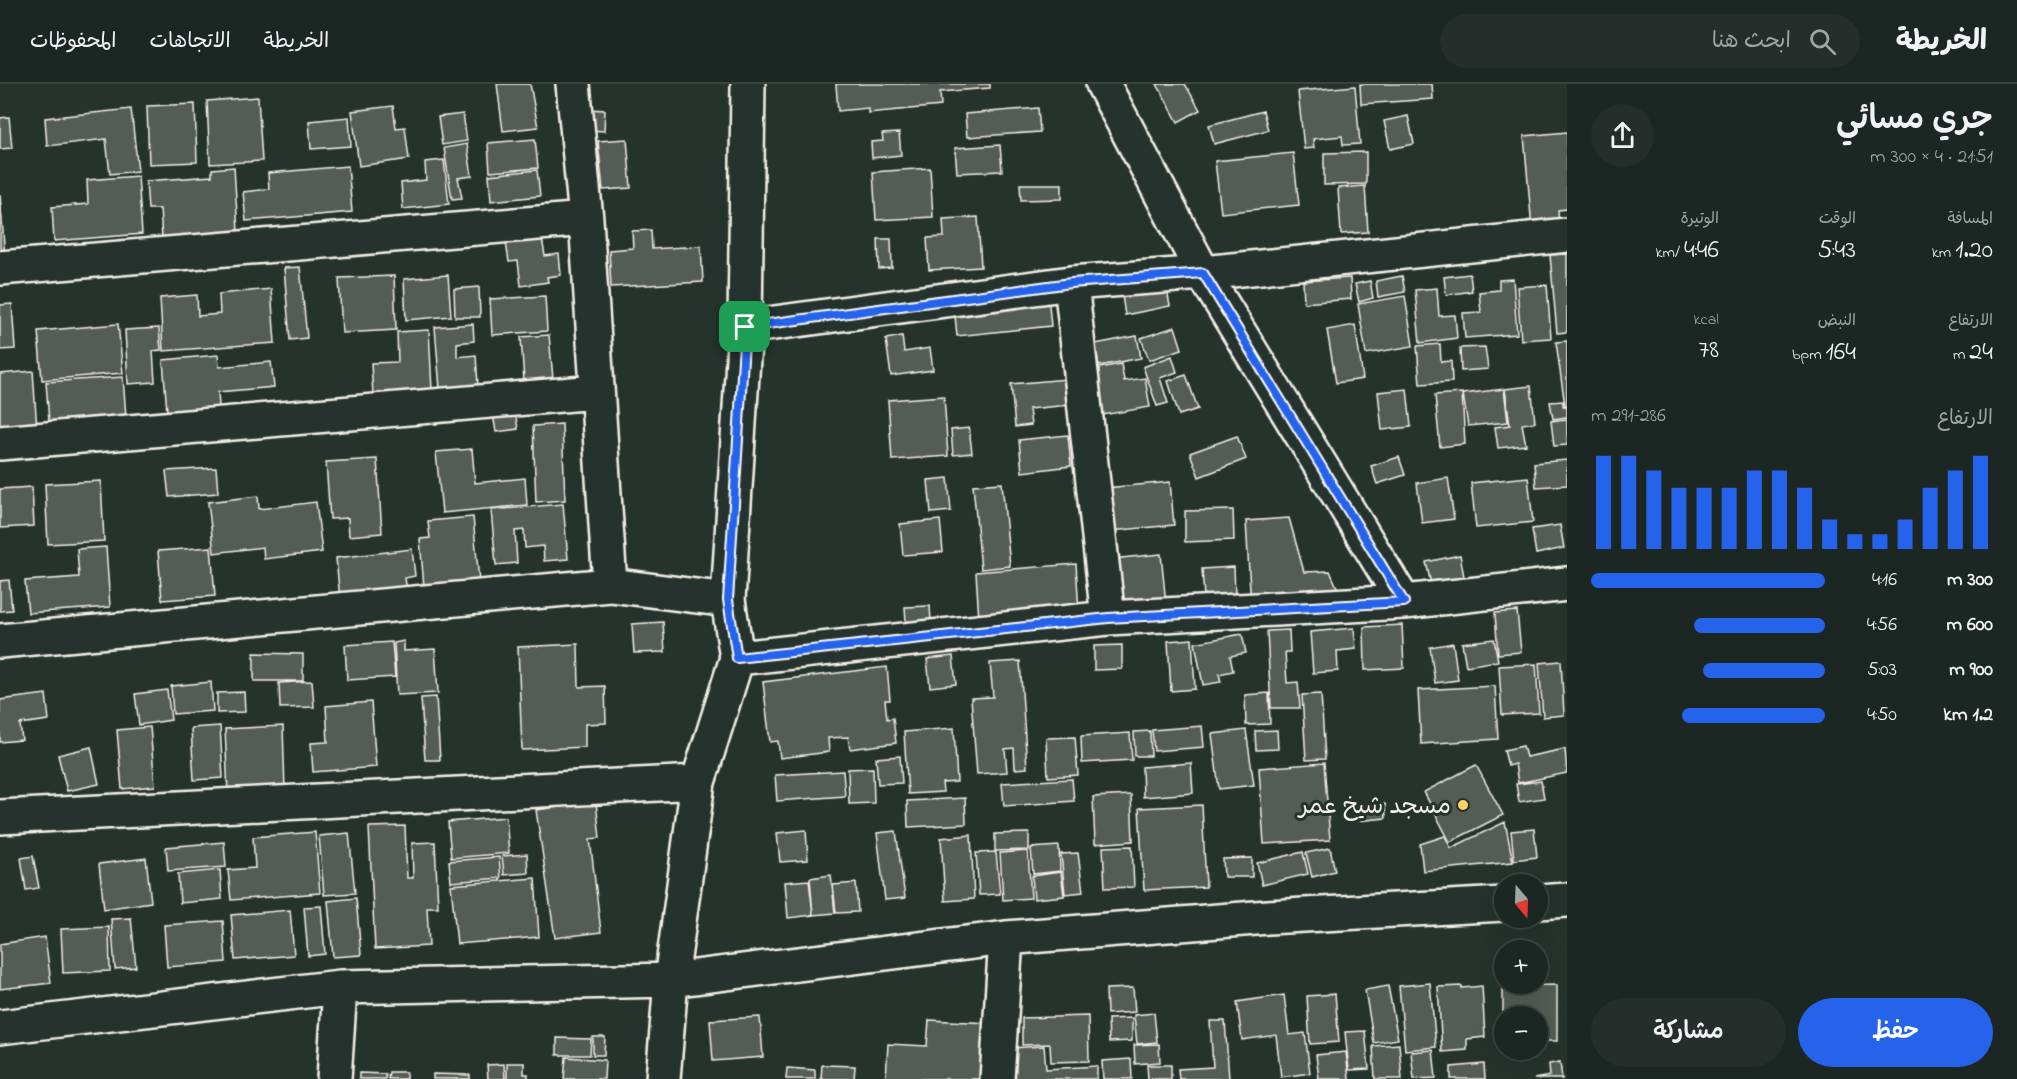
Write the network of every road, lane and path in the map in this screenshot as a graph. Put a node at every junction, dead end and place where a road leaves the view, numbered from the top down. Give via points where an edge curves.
1 (573, 84) edge
2 (748, 84) edge
3 (1103, 84) edge
4 (586, 219) junction
5 (1567, 235) edge
6 (0, 268) edge
7 (1203, 273) junction
8 (1071, 283) junction
9 (745, 327) junction
10 (596, 392) junction
11 (0, 443) edge
12 (1567, 584) edge
13 (610, 585) junction
14 (728, 600) junction
15 (1404, 602) junction
16 (1108, 618) junction
17 (0, 641) edge
18 (737, 658) junction
19 (698, 782) junction
20 (0, 817) edge
21 (1567, 900) edge
22 (1548, 901) edge
23 (1494, 905) edge
24 (1006, 938) junction
25 (671, 980) junction
26 (340, 987) junction
27 (0, 1027) edge
28 (334, 1079) edge
29 (663, 1079) edge
30 (998, 1079) edge

1 - 4 street
2 - 9 street
3 - 7 street
4 - 6 street
4 - 10 street
5 - 7 street
7 - 8 street
7 - 15 street
8 - 9 street
8 - 16 street
9 - 14 street
10 - 11 street
10 - 13 street
12 - 15 street
13 - 14 street
13 - 17 street
14 - 18 street
15 - 16 street
16 - 18 street
18 - 19 street
19 - 20 street
19 - 25 street
21 - 22 street
23 - 24 street via 1268,916
24 - 25 street
24 - 30 street
25 - 26 street
25 - 29 street
26 - 27 street
26 - 28 street

